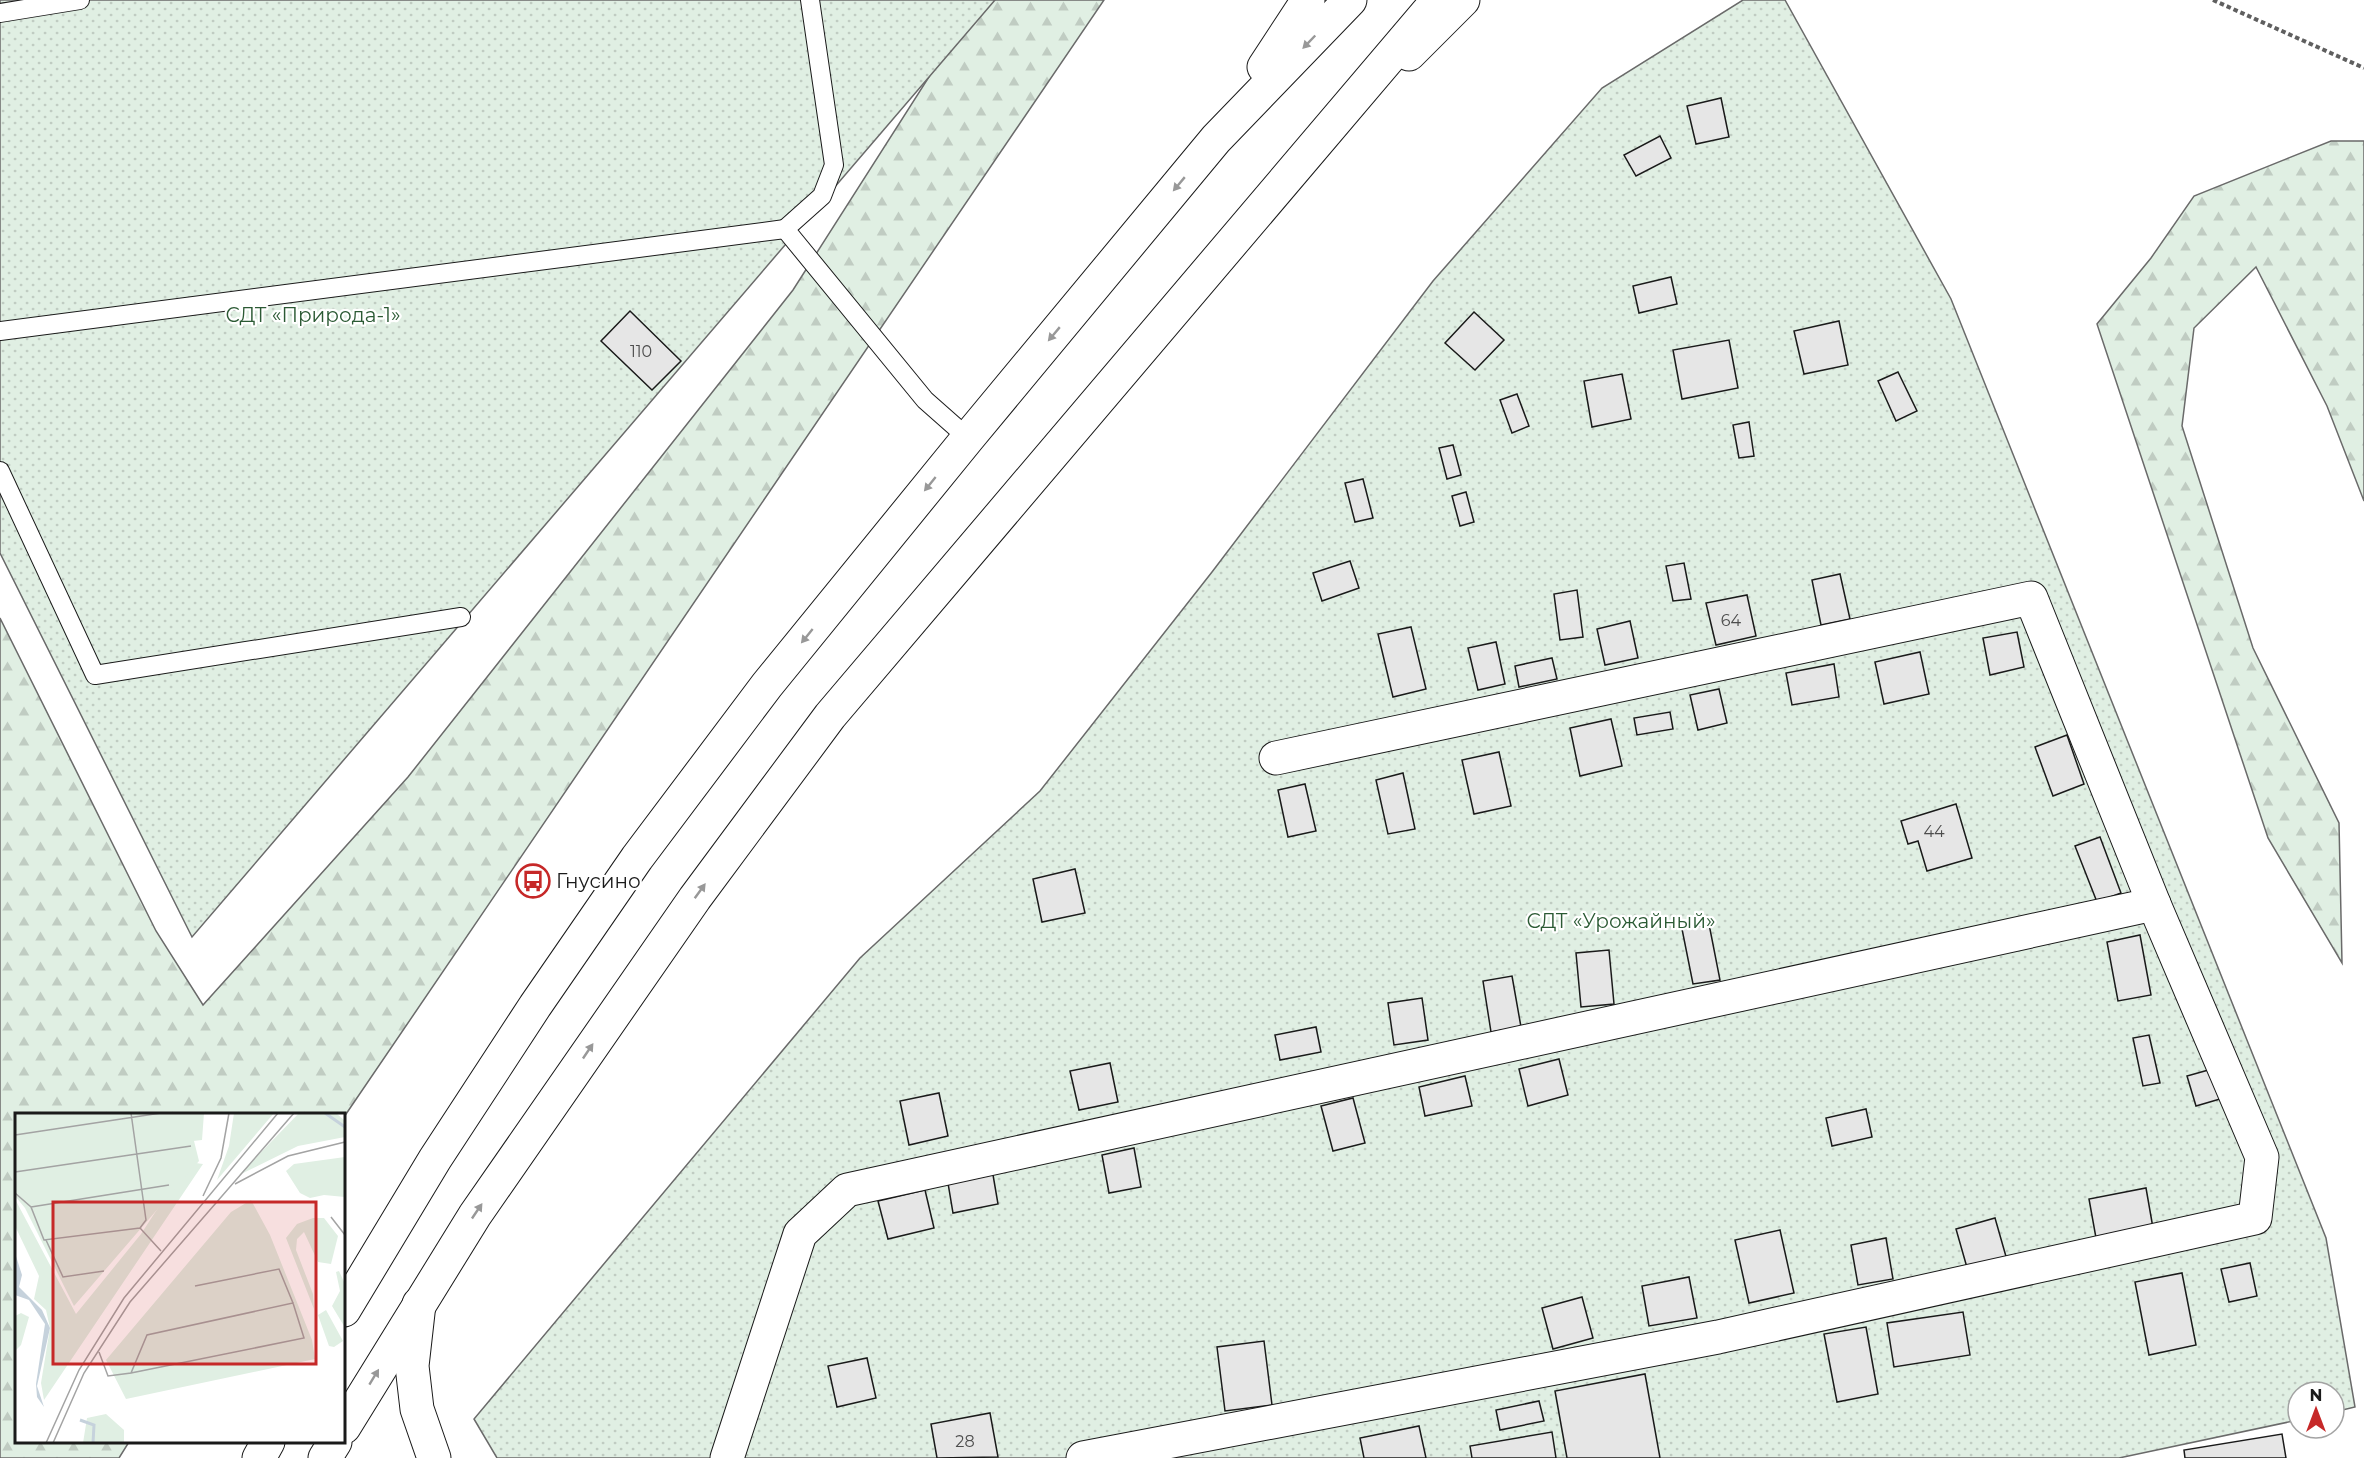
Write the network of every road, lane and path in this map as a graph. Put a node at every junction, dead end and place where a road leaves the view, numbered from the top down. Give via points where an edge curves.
1 (80, 0) edge
2 (810, 0) edge
3 (1308, 0) edge
4 (1350, 0) edge
5 (1438, 0) edge
6 (1463, 0) edge
7 (2213, 0) edge
8 (0, 13) edge
9 (2364, 68) edge
10 (1216, 139) junction
11 (1281, 183) junction
12 (785, 229) junction
13 (0, 331) edge
14 (968, 438) junction
15 (0, 471) edge
16 (461, 617) dead end
17 (1276, 758) dead end
18 (2154, 904) junction
19 (418, 1304) junction
20 (345, 1308) edge
21 (345, 1425) edge
22 (267, 1443) edge
23 (334, 1443) edge
24 (259, 1458) edge
25 (325, 1458) edge
26 (434, 1458) edge
27 (727, 1458) edge
28 (1083, 1458) edge

1 - 8 lane
2 - 12 lane via 834,165 822,196
3 - 10 main road
4 -> 10 main road
5 - 11 main road
6 - 11 main road
7 - 9 path
10 -> 14 main road
19 -> 11 main road via 594,1041 830,716
12 - 13 lane
12 - 14 lane via 925,400
14 -> 20 main road via 767,685 637,858 435,1158
15 - 16 lane via 95,675
17 - 18 main road via 2031,597
18 - 27 main road via 846,1190 800,1234
18 - 28 main road via 2262,1157 2255,1218 1718,1337
21 -> 19 main road
19 - 26 main road via 412,1366 417,1409
22 - 24 main road
23 - 25 main road

